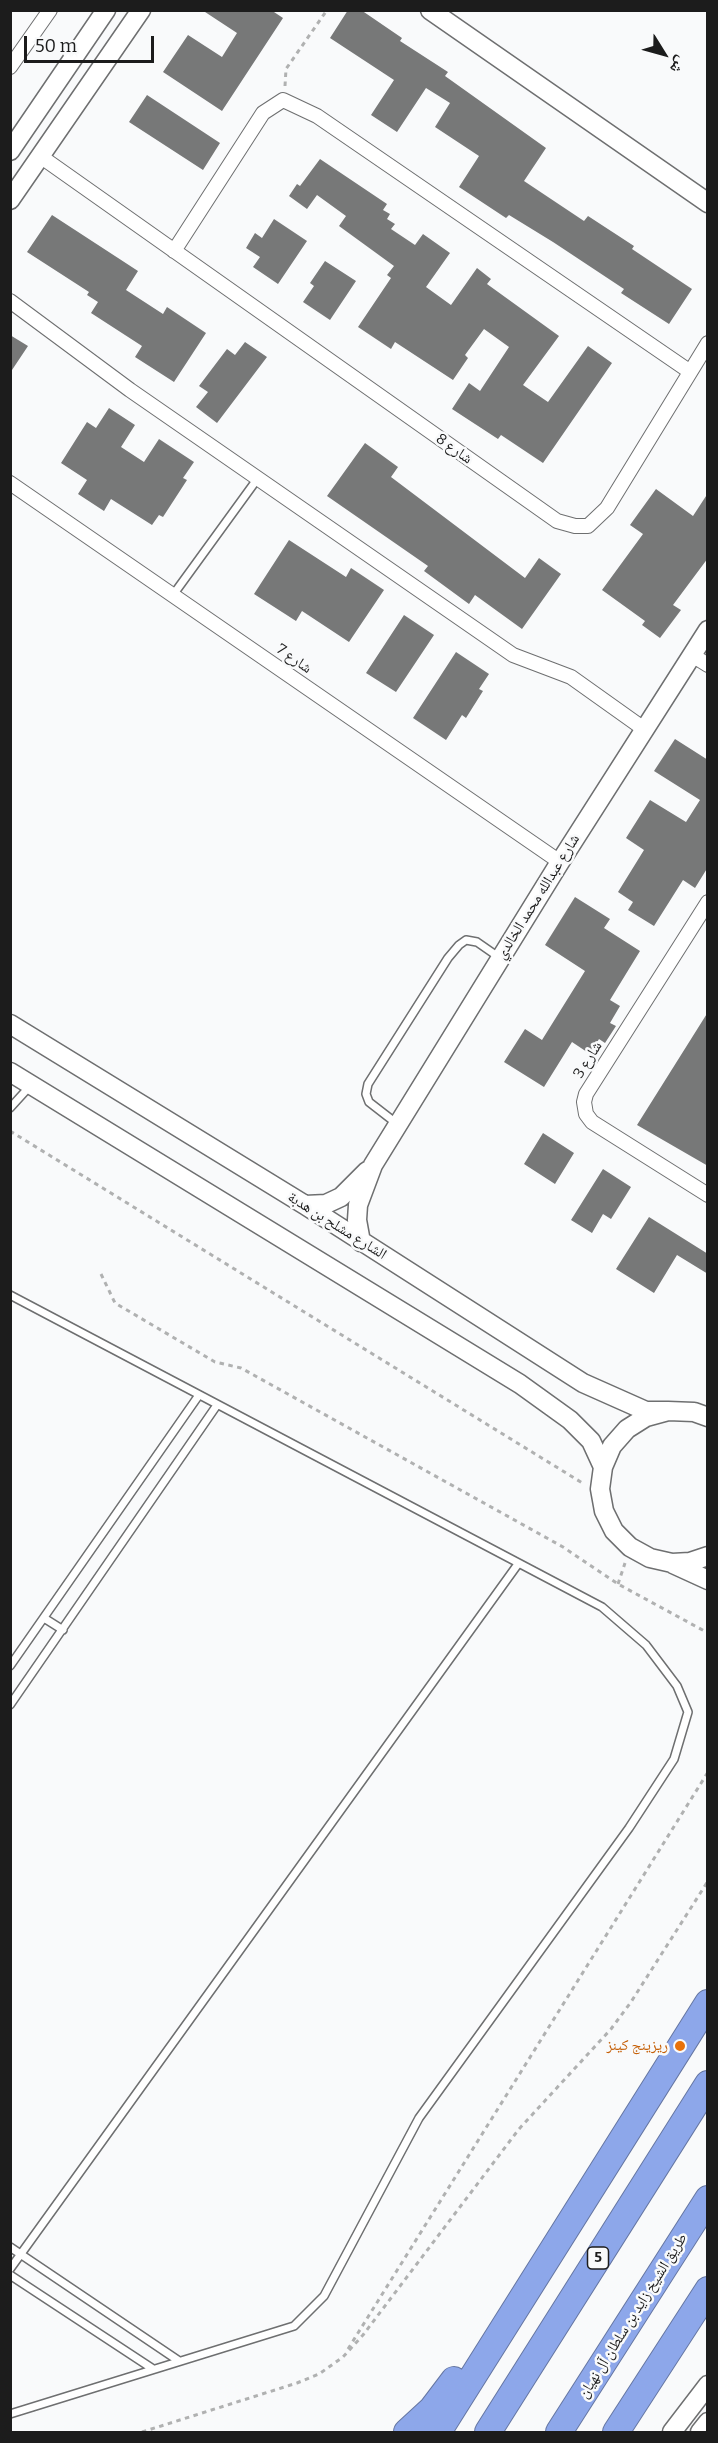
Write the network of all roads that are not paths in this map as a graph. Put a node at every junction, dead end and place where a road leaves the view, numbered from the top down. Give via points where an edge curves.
1 (50, 10) edge
2 (106, 10) edge
3 (141, 10) edge
4 (430, 10) edge
5 (10, 67) edge
6 (10, 151) edge
7 (40, 156) junction
8 (10, 200) edge
9 (708, 203) edge
10 (174, 251) junction
11 (10, 301) edge
12 (708, 343) edge
13 (689, 372) junction
14 (258, 478) junction
15 (10, 483) edge
16 (173, 596) junction
17 (707, 632) edge
18 (692, 655) junction
19 (708, 665) edge
20 (644, 729) junction
21 (560, 862) junction
22 (708, 902) edge
23 (500, 958) junction
24 (10, 1024) edge
25 (10, 1072) edge
26 (31, 1085) junction
27 (10, 1108) edge
28 (398, 1124) junction
29 (373, 1166) junction
30 (708, 1195) edge
31 (305, 1205) junction
32 (362, 1242) junction
33 (10, 1295) edge
34 (199, 1395) junction
35 (217, 1405) junction
36 (668, 1411) junction
37 (703, 1413) edge
38 (603, 1467) junction
39 (708, 1556) edge
40 (672, 1563) junction
41 (518, 1564) junction
42 (708, 1580) edge
43 (44, 1618) junction
44 (63, 1630) junction
45 (10, 1666) edge
46 (10, 1705) edge
47 (708, 2003) edge
48 (708, 2084) edge
49 (708, 2199) edge
50 (10, 2247) edge
51 (21, 2254) junction
52 (548, 2259) junction
53 (10, 2269) edge
54 (10, 2275) edge
55 (706, 2293) edge
56 (179, 2361) junction
57 (153, 2369) junction
58 (708, 2385) edge
59 (10, 2414) edge
60 (708, 2422) edge
61 (407, 2433) edge
62 (438, 2433) edge
63 (488, 2433) edge
64 (560, 2433) edge
65 (616, 2433) edge
66 (672, 2433) edge
67 (700, 2433) edge

1 - 5 street
2 - 6 street
3 - 7 street
4 - 9 street
7 - 8 street
7 - 10 street, شارع 8
10 - 13 street via 262,113 283,100 317,116
10 - 13 street, شارع 8 via 557,521 575,526 588,526 607,508
11 - 14 street
12 - 13 street, شارع 8
14 - 16 lane
14 - 20 street via 513,655 571,677
15 - 16 street, شارع 7
16 - 21 street, شارع 7
17 - 18 street, شارع عبدالله محمد الخالدي
18 - 19 street
18 - 20 street, شارع عبدالله محمد الخالدي
20 - 21 street, شارع عبدالله محمد الخالدي
21 - 23 street, شارع عبدالله محمد الخالدي
22 - 30 street, شارع 3 via 584,1102 592,1122
23 - 28 street, شارع عبدالله محمد الخالدي
23 - 28 lane via 477,942 466,940 459,945 368,1084 369,1102
24 - 31 street, الشارع مشلح بن هدبة
25 - 26 street
26 - 27 lane
26 - 38 street via 520,1384 570,1420 591,1441
28 - 29 street, شارع عبدالله محمد الخالدي
29 - 31 street, شارع عبدالله محمد الخالدي via 341,1197 326,1204
29 - 32 street, شارع عبدالله محمد الخالدي via 358,1205
31 - 32 street, الشارع مشلح بن هدبة
32 - 36 street, الشارع مشلح بن هدبة via 583,1383 646,1411
33 - 34 lane
34 - 35 lane
34 - 43 lane
35 - 41 lane
35 - 44 lane
36 - 37 street, الشارع مشلح بن هدبة
36 - 38 street via 646,1417 627,1429 612,1446
38 - 40 street via 600,1489 604,1511 614,1531 630,1548
39 - 40 street
40 - 42 street
41 - 51 lane
41 - 56 lane via 602,1607 646,1645 677,1686 688,1712 674,1759 622,1838 419,2118 324,2296 294,2326
43 - 44 lane
43 - 45 lane
44 - 46 lane
47 - 52 highway
48 - 63 highway, 5
49 - 64 highway, طريق الشيخ زايد بن سلطان آل نهيان
50 - 51 lane
51 - 53 lane
51 - 56 lane
52 - 61 highway via 432,2409
52 - 62 highway
54 - 57 lane
55 - 65 highway
56 - 57 lane
57 - 59 lane
58 - 66 street
60 - 67 street

